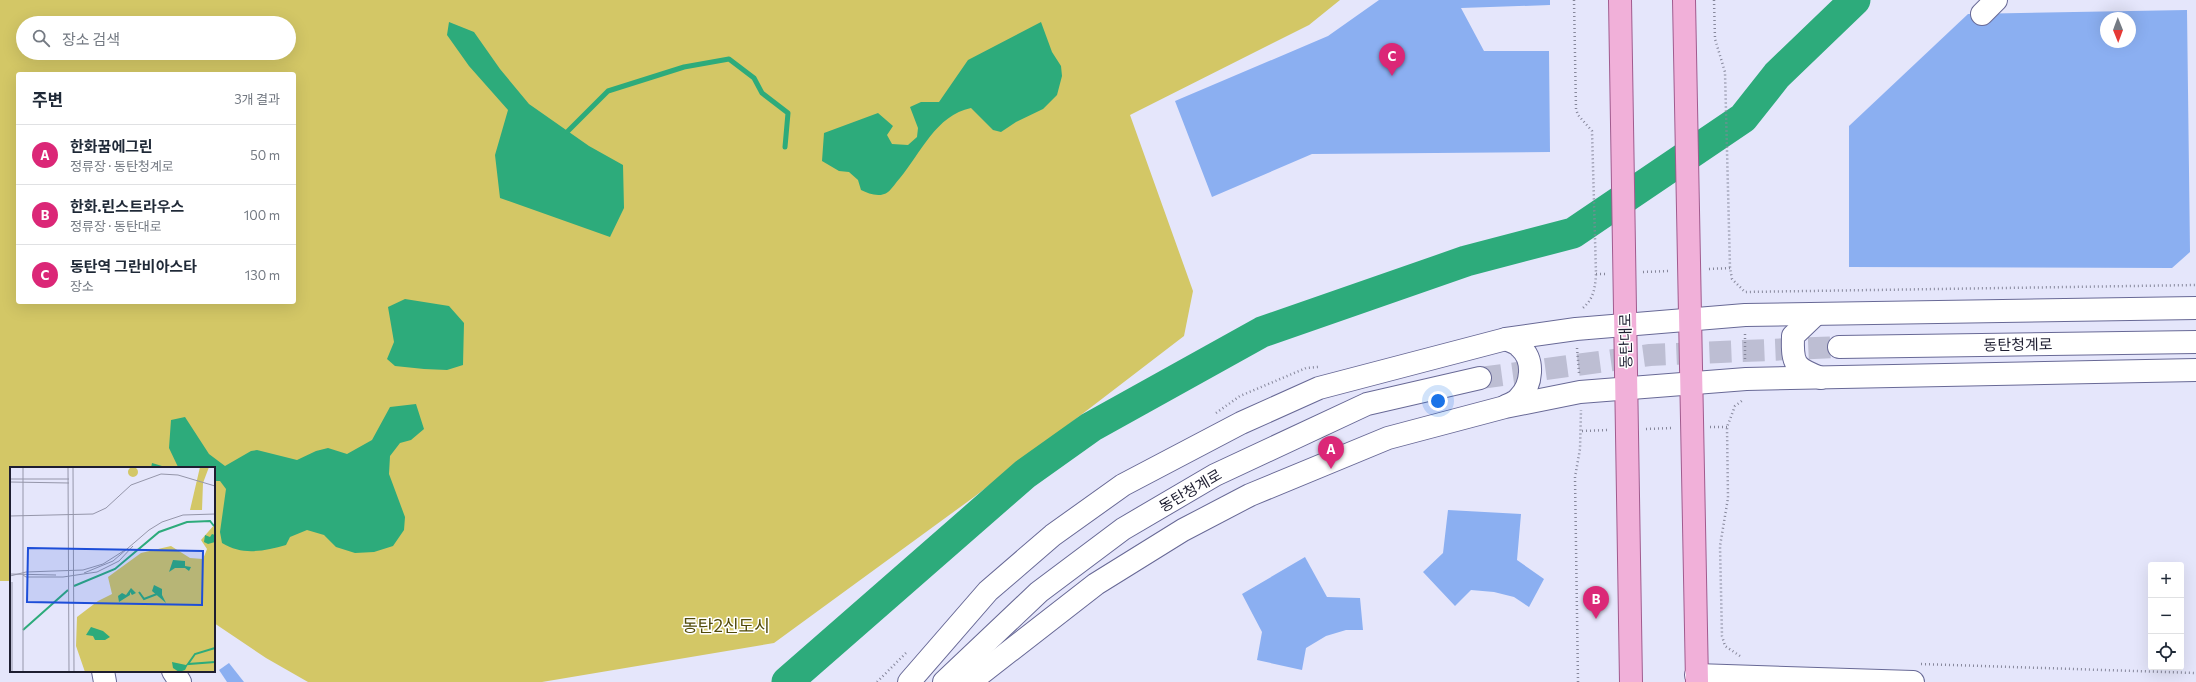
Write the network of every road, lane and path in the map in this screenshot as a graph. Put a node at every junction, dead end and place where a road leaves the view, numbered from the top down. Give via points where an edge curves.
1 (1574, 0) edge
2 (1620, 0) edge
3 (1684, 0) edge
4 (1714, 0) edge
5 (1624, 268) junction
6 (1730, 268) junction
7 (1690, 270) junction
8 (2196, 286) edge
9 (1745, 292) junction
10 (2196, 308) edge
11 (1745, 314) junction
12 (1816, 314) junction
13 (1691, 318) junction
14 (1624, 324) junction
15 (1506, 339) junction
16 (2196, 342) edge
17 (1839, 347) tunnel mouth
18 (2196, 370) edge
19 (1480, 378) tunnel mouth
20 (1823, 378) junction
21 (1746, 379) junction
22 (1692, 382) junction
23 (1626, 388) junction
24 (1505, 407) junction
25 (1727, 427) junction
26 (1693, 428) junction
27 (1626, 430) junction
28 (1746, 657) dead end
29 (103, 672) edge
30 (173, 672) edge
31 (1916, 673) edge
32 (2196, 673) edge
33 (1697, 678) edge
34 (105, 682) edge
35 (180, 682) edge
36 (909, 682) edge
37 (944, 682) edge
38 (970, 682) edge
39 (1578, 682) edge
40 (1631, 682) edge

1 - 5 path via 1576,110 1592,132 1596,274
2 - 5 main road, 동탄대로
3 - 7 main road
4 - 6 path via 1715,39 1725,72
5 - 7 path
5 - 14 main road, 동탄대로
6 - 7 path
6 - 9 path via 1732,279
7 - 13 main road
8 - 9 path
9 - 11 path
10 - 12 street
11 - 12 street
11 - 13 street
11 - 21 path
12 - 20 street via 1793,336 1792,356 1800,370
13 - 14 street
13 - 22 main road
14 - 15 street
14 - 23 main road, 동탄대로
15 - 24 street via 1520,347 1529,361 1530,376 1526,390
15 - 36 street via 1319,388 1241,423 1123,485 1053,535 988,591
16 - 17 street, 동탄청계로
18 - 20 street
19 - 37 street, 동탄청계로 via 1367,404 1215,475 1124,529 1039,592
20 - 21 street
21 - 22 street
21 - 25 path via 1746,398 1735,406
22 - 23 street
22 - 26 main road
23 - 24 street via 1580,392
23 - 27 main road, 동탄대로
24 - 38 street via 1388,438 1244,498 1183,530 1096,584
25 - 26 path
25 - 28 path via 1728,498 1720,546 1722,636 1725,646 1732,652
26 - 27 path
26 - 33 main road
27 - 39 path via 1582,431 1575,477
27 - 40 main road, 동탄대로
29 - 34 street
30 - 35 street
31 - 32 path
31 - 33 street

